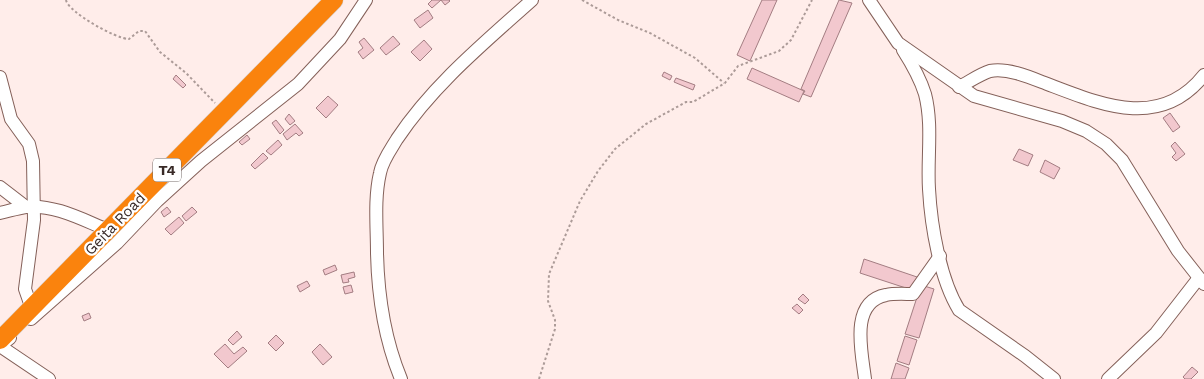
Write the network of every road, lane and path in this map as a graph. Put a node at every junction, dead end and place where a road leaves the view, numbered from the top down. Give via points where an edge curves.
1 (66, 0) edge
2 (334, 0) edge
3 (366, 0) edge
4 (532, 0) edge
5 (582, 0) edge
6 (812, 0) edge
7 (869, 0) edge
8 (898, 43) junction
9 (0, 77) edge
10 (1203, 78) edge
11 (725, 83) junction
12 (959, 87) junction
13 (224, 112) junction
14 (0, 187) edge
15 (30, 207) junction
16 (0, 213) edge
17 (108, 230) junction
18 (940, 256) junction
19 (1201, 281) edge
20 (32, 309) junction
21 (0, 340) edge
22 (49, 379) edge
23 (401, 379) edge
24 (539, 379) edge
25 (865, 379) edge
26 (1054, 379) edge
27 (1108, 379) edge

1 - 13 path via 71,9 112,35 129,38 145,31 160,52
2 - 13 highway, Geita Road / T4
3 - 22 street via 340,38 298,84 201,161 117,243 0,346
4 - 23 street via 437,89 410,120 380,171 376,218 378,282 386,333
5 - 11 path via 695,58
6 - 11 path via 791,40 779,51 738,66
7 - 8 street
8 - 12 street
8 - 18 street via 916,70 925,95 929,190
9 - 15 street via 11,119 29,144 33,161
10 - 12 street via 1163,106 1151,109 1096,102 1005,71 990,71
11 - 24 path via 646,124 615,149 598,171 580,201 549,274 548,301 555,329
12 - 19 street via 974,96 1062,121 1106,144 1122,160 1160,223
13 - 17 highway, Geita Road / T4
14 - 15 street
15 - 16 street
15 - 17 street via 69,214
15 - 20 street via 25,289
17 - 20 highway, Geita Road / T4
18 - 25 street via 913,294 888,294 872,301 866,308 860,332
18 - 26 street via 953,301 959,310
19 - 27 street via 1156,333
20 - 21 highway, Geita Road / T4

